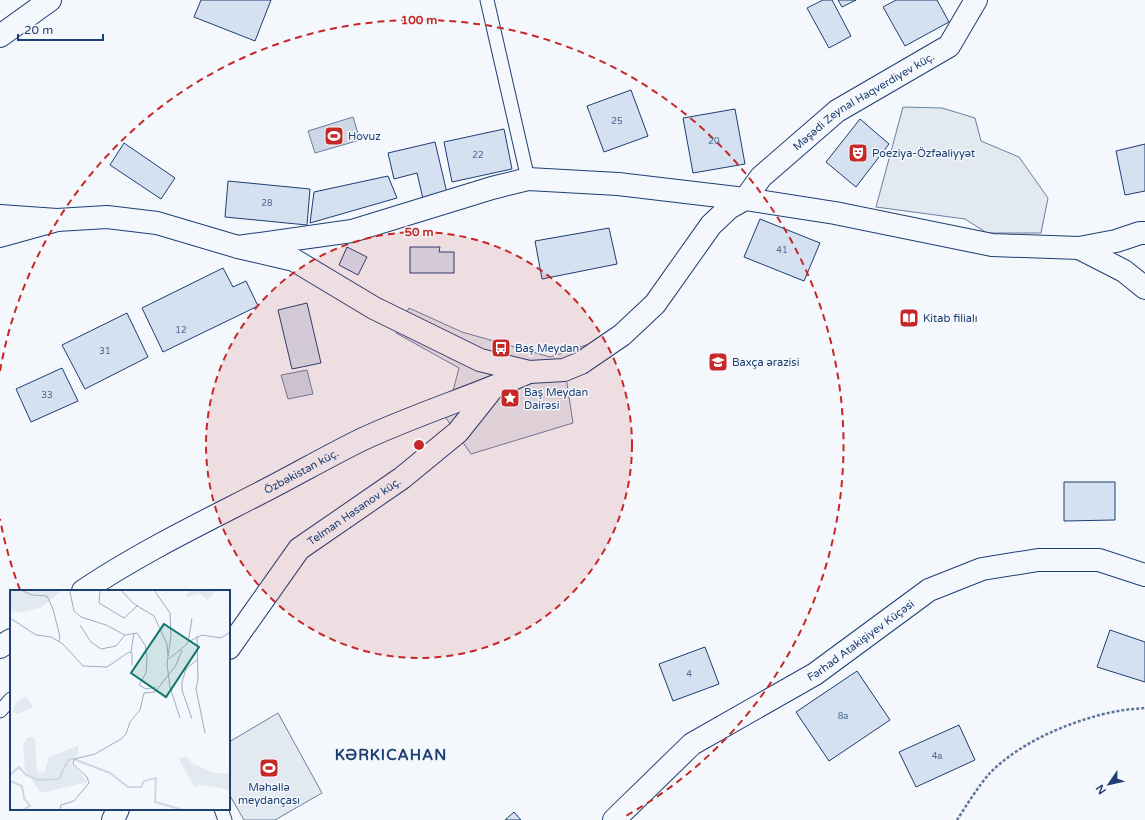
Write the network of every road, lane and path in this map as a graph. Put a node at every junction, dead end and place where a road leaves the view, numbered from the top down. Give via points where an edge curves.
1 (50, 0) edge
2 (487, 0) edge
3 (976, 0) edge
4 (0, 36) edge
5 (528, 179) junction
6 (745, 199) junction
7 (0, 216) edge
8 (57, 220) junction
9 (1143, 232) edge
10 (0, 236) edge
11 (238, 247) junction
12 (1079, 248) junction
13 (1145, 288) edge
14 (529, 372) junction
15 (494, 388) junction
16 (1145, 575) edge
17 (85, 590) edge
18 (10, 641) edge
19 (230, 647) edge
20 (0, 648) edge
21 (10, 700) edge
22 (1145, 708) edge
23 (0, 711) edge
24 (118, 810) edge
25 (221, 810) edge
26 (113, 820) edge
27 (224, 820) edge
28 (614, 820) edge
29 (957, 820) edge

1 - 4 street
2 - 5 lane
3 - 6 street, Məşədi Zeynal Haqverdiyev küç. via 949,46 837,111 761,177
5 - 6 street via 618,184
5 - 11 street via 352,231
6 - 12 street via 835,213 992,245
6 - 14 street via 729,208 711,225 655,304 622,335 581,363 564,370
7 - 8 street
8 - 10 street
8 - 11 street via 107,217 157,223
9 - 12 street via 1116,241
11 - 14 street via 294,260 374,308 480,360
12 - 13 street via 1124,271
14 - 15 street, Özbəkistan küç.
15 - 17 street, Özbəkistan küç. via 364,439 179,534
15 - 19 street, Telman Həsənov küç. via 458,432 402,478 299,549
16 - 28 street, Fərhad Atakişiyev Küçəsi via 1099,560 1038,560 982,569 929,590 815,674 692,744
18 - 20 street
21 - 23 lane
22 - 29 path via 1118,711 1040,737 1010,755 990,774
24 - 26 street
25 - 27 lane

